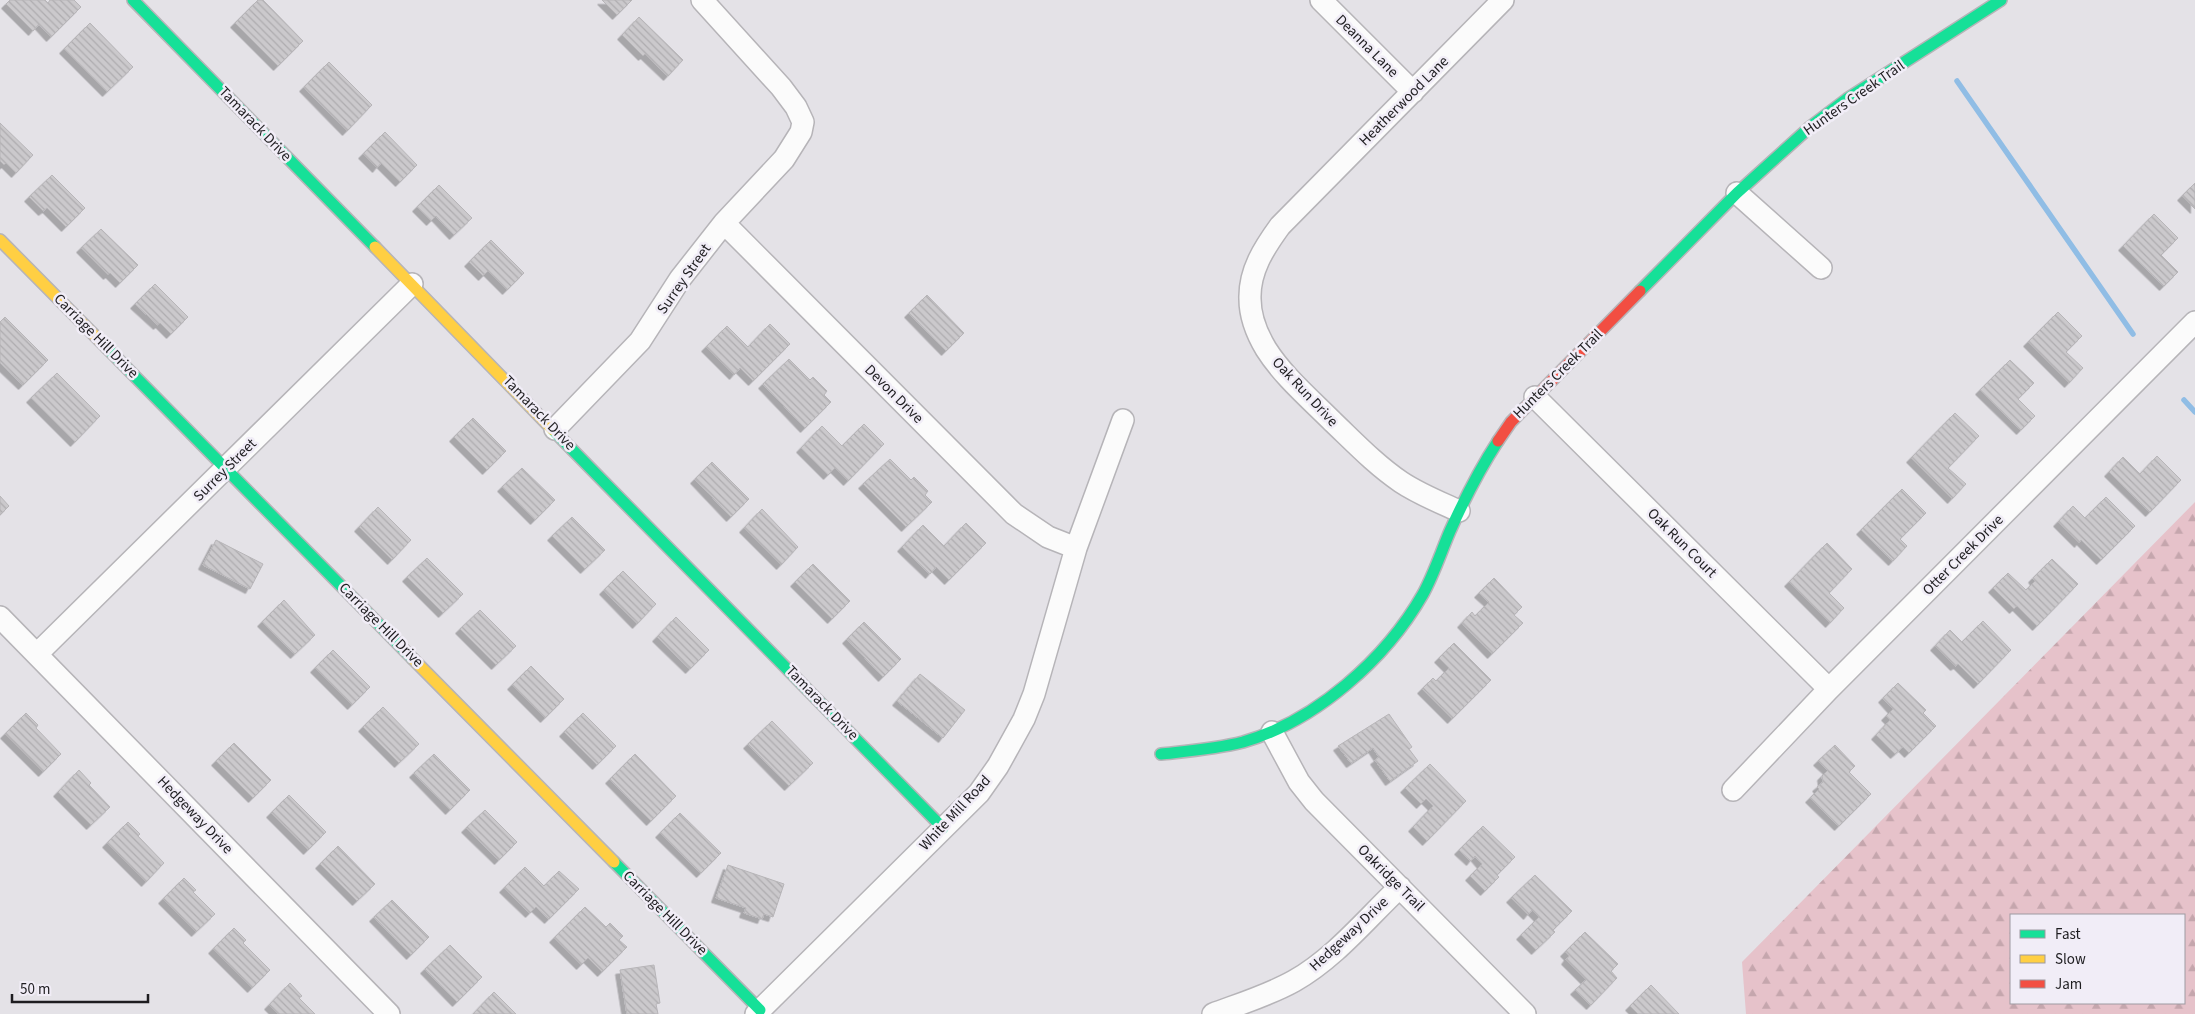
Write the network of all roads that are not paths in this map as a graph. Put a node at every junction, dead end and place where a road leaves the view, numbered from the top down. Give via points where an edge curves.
1 (133, 0) edge
2 (702, 0) edge
3 (1321, 0) edge
4 (1503, 0) edge
5 (2001, 0) edge
6 (1413, 92) junction
7 (1737, 194) junction
8 (1304, 201) joint
9 (724, 223) junction
10 (0, 240) edge
11 (1821, 268) dead end
12 (412, 284) junction
13 (2195, 322) edge
14 (1535, 397) junction
15 (1123, 420) dead end
16 (555, 429) junction
17 (227, 468) junction
18 (1459, 511) junction
19 (1076, 548) junction
20 (0, 617) edge
21 (38, 654) junction
22 (1829, 689) junction
23 (1272, 732) junction
24 (1162, 754) dead end
25 (1733, 790) dead end
26 (943, 828) junction
27 (1400, 887) junction
28 (758, 1012) edge
29 (389, 1014) edge
30 (1213, 1014) edge
31 (1525, 1014) edge

1 - 12 street, Tamarack Drive
2 - 9 street, Surrey Street via 781,87 796,106 803,122 796,142 784,160
3 - 6 street, Deanna Lane
4 - 6 street, Heatherwood Lane
5 - 7 street, Hunters Creek Trail via 1847,99 1810,127
6 - 8 street, Heatherwood Lane
7 - 11 street
7 - 14 street, Hunters Creek Trail
8 - 18 street, Oak Run Drive via 1266,245 1253,274 1250,298 1258,334 1278,365 1379,466 1426,496
9 - 16 street, Surrey Street via 680,279 640,340
9 - 19 street, Devon Drive via 1014,514 1048,537
10 - 17 street, Carriage Hill Drive
12 - 16 street, Tamarack Drive
12 - 17 street, Surrey Street
13 - 22 street, Otter Creek Drive
14 - 18 street, Hunters Creek Trail via 1497,440
14 - 22 street, Oak Run Court
15 - 19 street, White Mill Road
16 - 26 street, Tamarack Drive
17 - 21 street, Surrey Street
17 - 28 street, Carriage Hill Drive
18 - 23 street, Hunters Creek Trail via 1423,594 1389,643 1350,683
19 - 26 street, White Mill Road via 1043,670 1024,719 998,766 978,793
20 - 21 street, Hedgeway Drive
21 - 29 street, Hedgeway Drive
22 - 25 street, Otter Creek Drive
23 - 24 street, Hunters Creek Trail via 1215,749
23 - 27 street, Oakridge Trail via 1299,782 1314,801
26 - 28 street, White Mill Road
27 - 30 street, Hedgeway Drive via 1307,973 1262,996
27 - 31 street, Oakridge Trail

